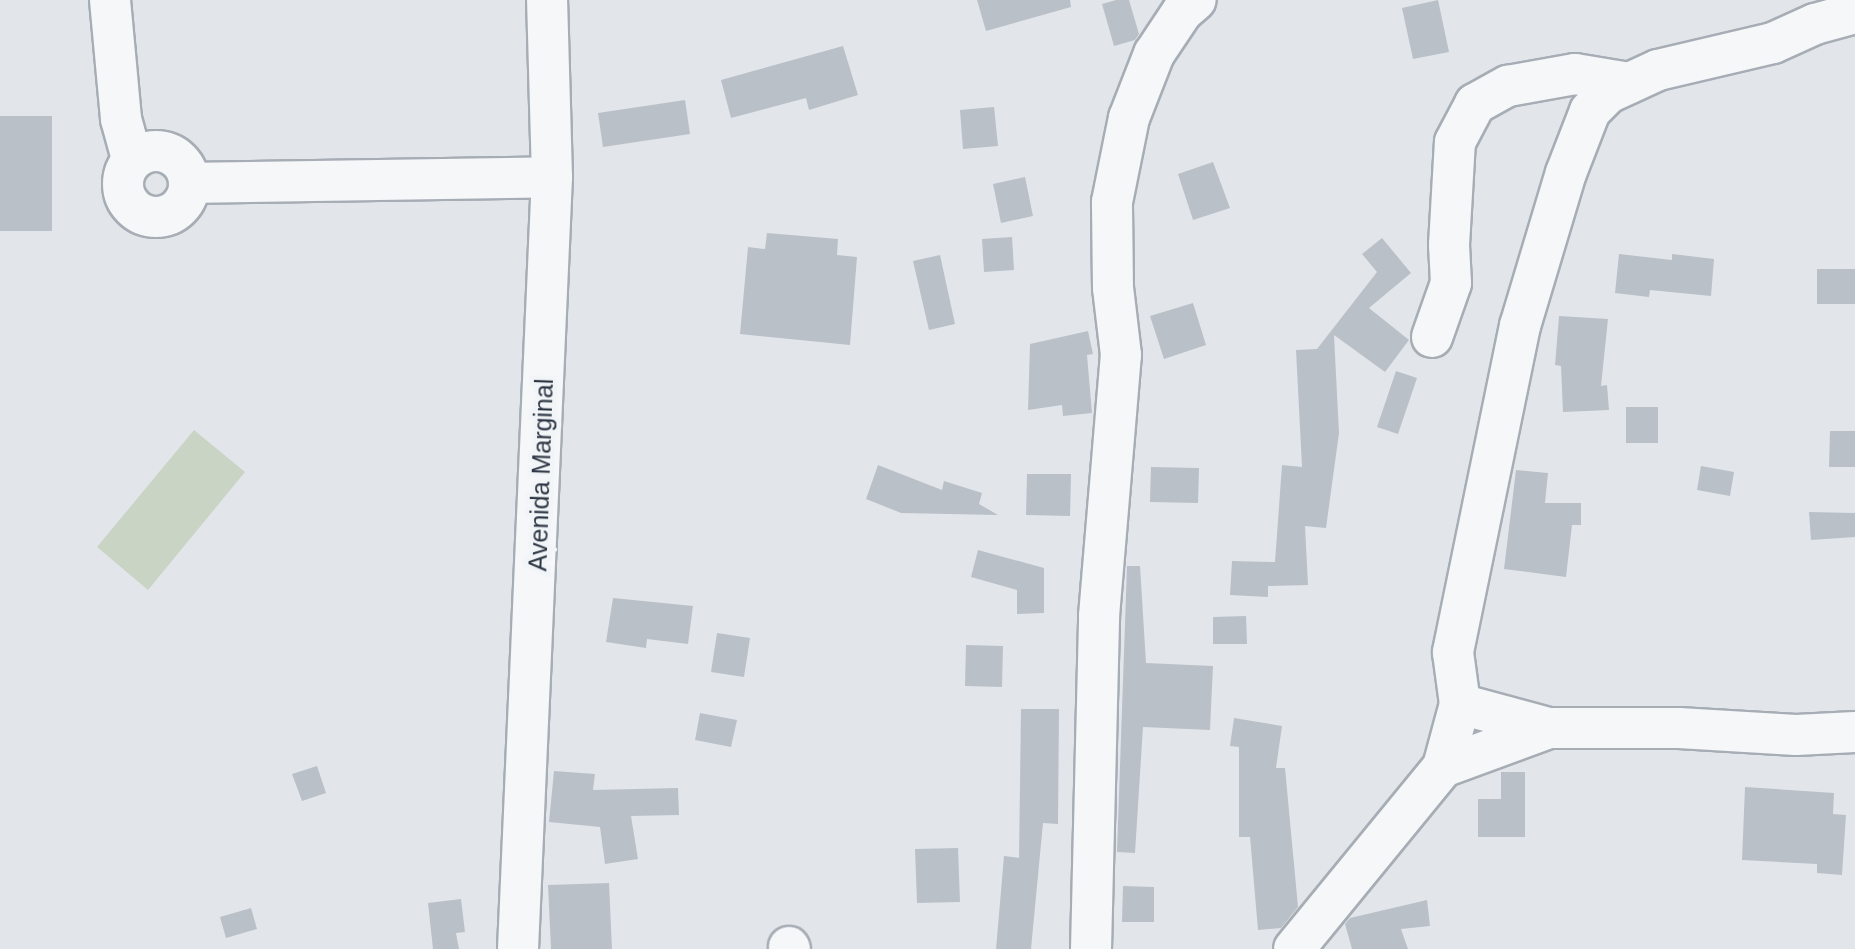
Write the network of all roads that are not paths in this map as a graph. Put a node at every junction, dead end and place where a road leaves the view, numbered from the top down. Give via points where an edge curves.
1 (110, 0) edge
2 (547, 0) edge
3 (1196, 0) edge
4 (1855, 12) edge
5 (1628, 82) junction
6 (132, 160) junction
7 (552, 176) junction
8 (189, 183) junction
9 (1432, 337) dead end
10 (1460, 704) junction
11 (1549, 728) junction
12 (1855, 732) edge
13 (1443, 767) junction
14 (518, 949) edge
15 (1091, 949) edge
16 (1294, 949) edge

1 - 6 street via 121,118
2 - 7 street, Avenida Marginal
3 - 15 street via 1154,54 1130,118 1112,202 1121,355 1100,616
4 - 5 street via 1773,43
5 - 9 street via 1575,74 1508,86 1475,104 1455,142 1451,283
5 - 10 street via 1590,111 1520,326 1454,652
6 - 8 street via 155,151 172,154
6 - 8 street via 123,185 140,213 174,212
7 - 8 street
7 - 14 street, Avenida Marginal
10 - 11 street
10 - 13 street
11 - 12 street
11 - 13 street
13 - 16 street

